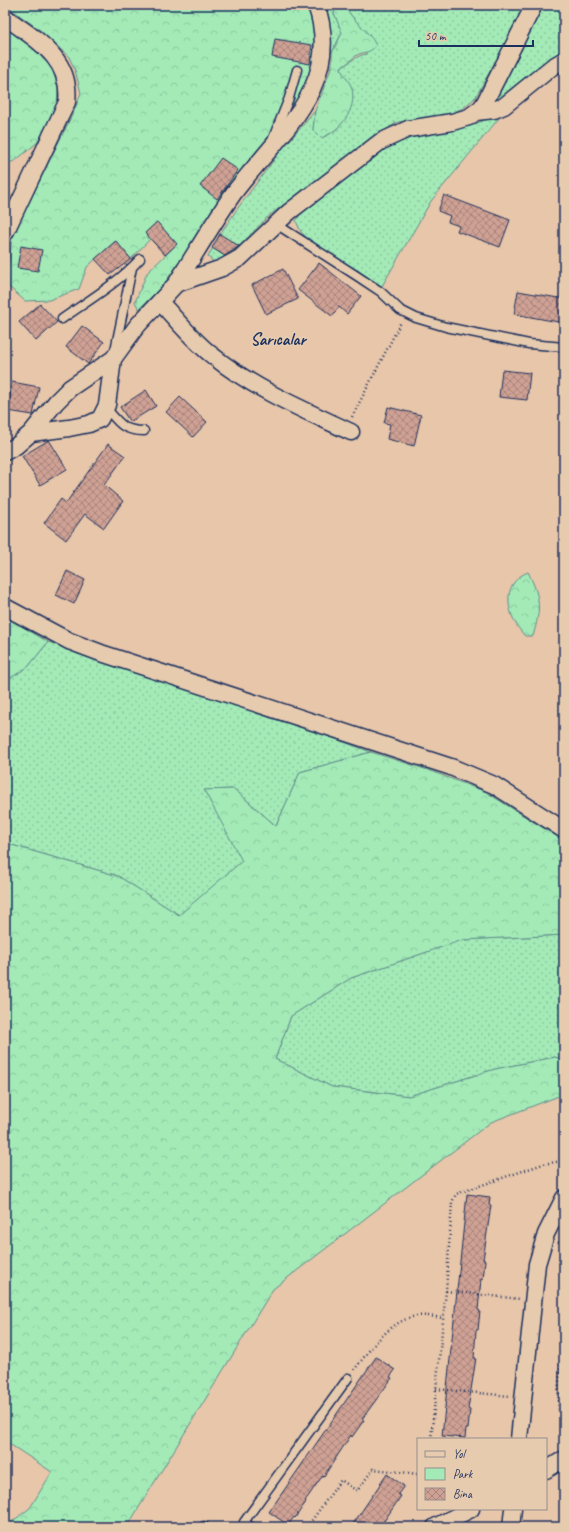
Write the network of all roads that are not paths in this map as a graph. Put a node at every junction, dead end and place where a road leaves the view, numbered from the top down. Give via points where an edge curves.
1 (316, 5) edge
2 (534, 5) edge
3 (5, 17) edge
4 (564, 60) edge
5 (297, 70) dead end
6 (476, 112) junction
7 (268, 151) junction
8 (276, 224) junction
9 (5, 234) edge
10 (140, 259) dead end
11 (132, 268) junction
12 (176, 284) junction
13 (160, 302) junction
14 (62, 319) dead end
15 (564, 347) edge
16 (113, 359) junction
17 (106, 408) junction
18 (144, 431) dead end
19 (348, 431) road end
20 (31, 433) junction
21 (5, 452) edge
22 (5, 607) edge
23 (564, 830) edge
24 (564, 1198) edge
25 (348, 1378) road end
26 (519, 1438) edge
27 (564, 1459) edge
28 (547, 1469) edge
29 (469, 1510) edge
30 (513, 1510) edge
31 (251, 1527) edge
32 (435, 1527) edge
33 (511, 1527) edge

1 - 7 street via 323,26 324,46 319,66 305,105
2 - 6 street via 485,102
3 - 9 street via 50,52 67,78 68,90 67,102
4 - 6 street via 504,106
5 - 7 lane
6 - 8 street via 452,122 408,129 380,142
7 - 12 street via 233,195
8 - 12 street via 232,263
8 - 15 lane via 369,284 406,313 446,328 529,344
10 - 11 lane
11 - 14 lane
11 - 16 lane
12 - 13 street
13 - 16 street via 137,326
13 - 19 street via 212,356 245,380
16 - 17 street
16 - 20 street via 70,388
17 - 18 lane via 124,428
17 - 20 street via 100,419 89,424
20 - 21 street
22 - 23 street via 69,641 95,651 451,767 494,785
24 - 26 street via 542,1246 532,1300
25 - 31 lane via 244,1522
27 - 28 street
29 - 32 street
30 - 33 street

